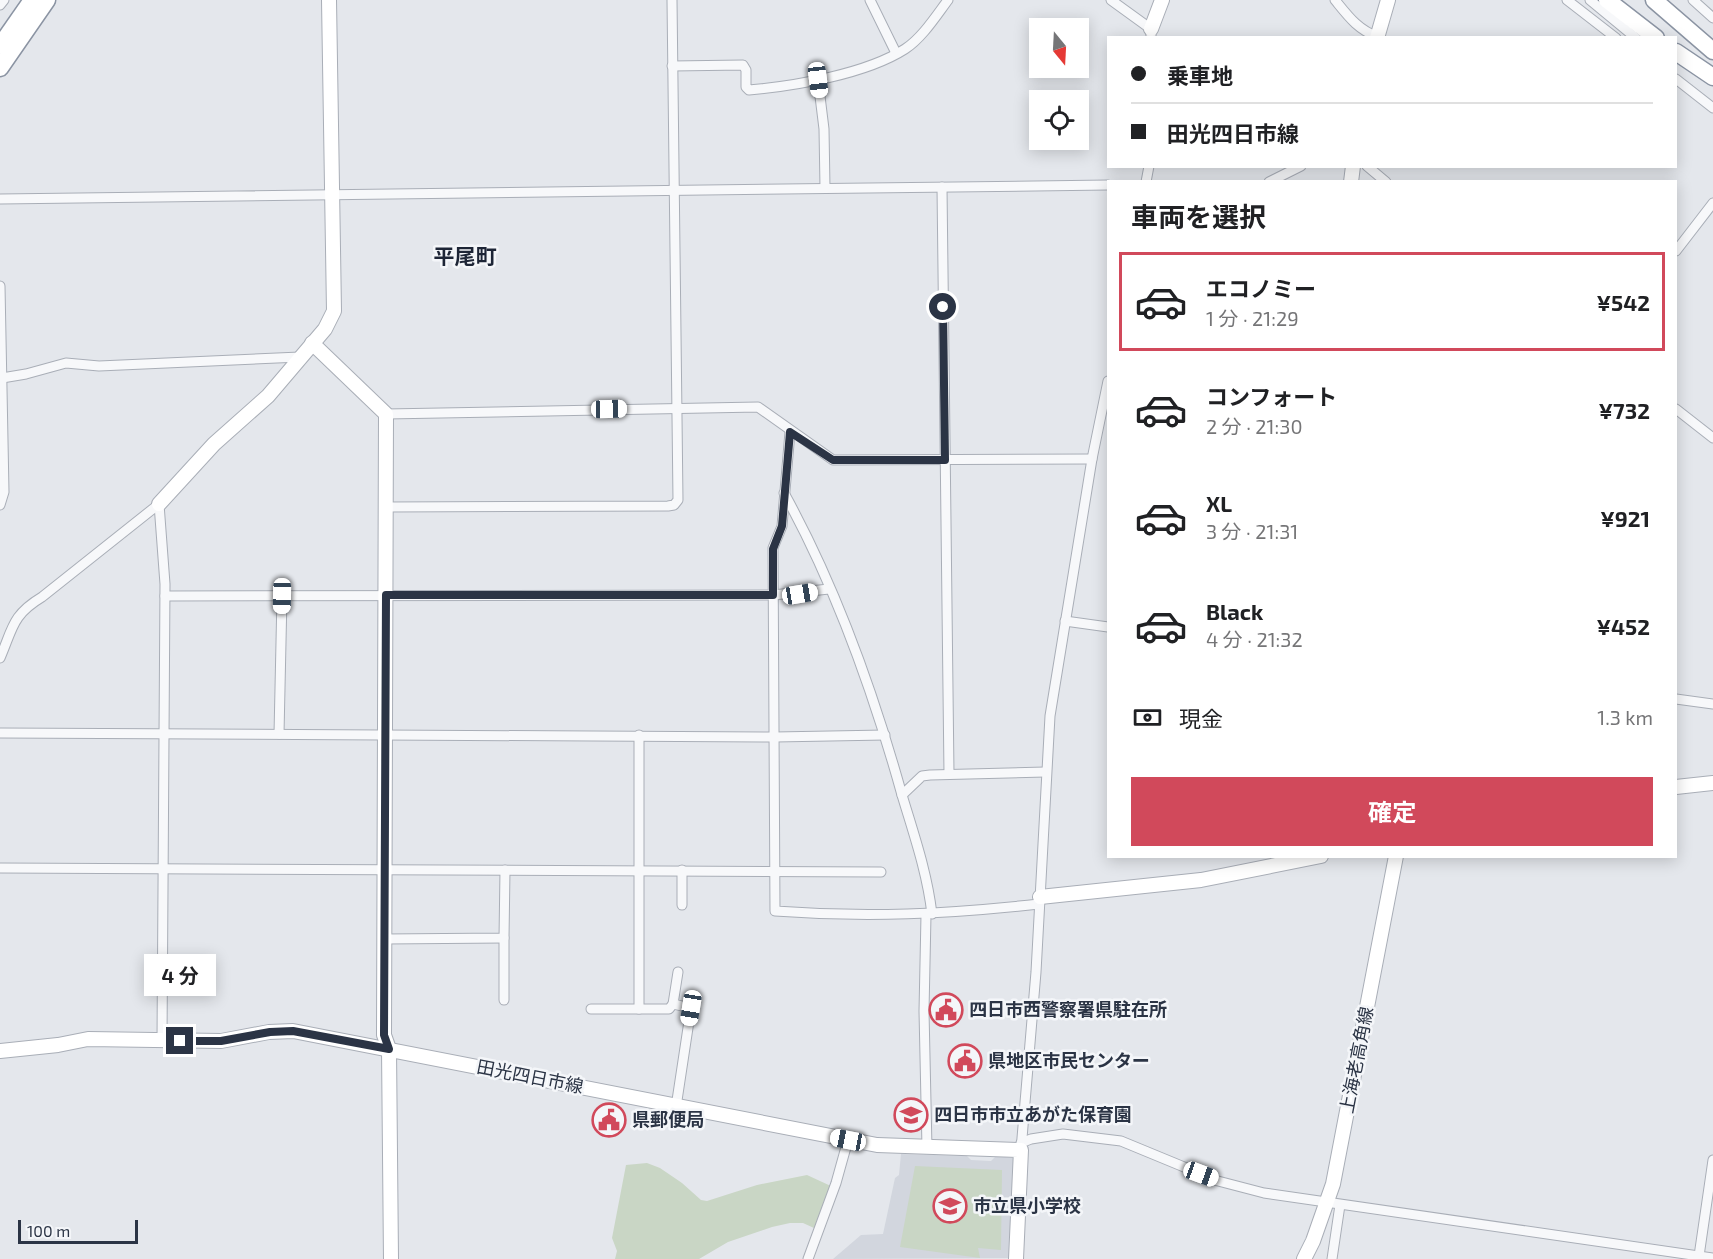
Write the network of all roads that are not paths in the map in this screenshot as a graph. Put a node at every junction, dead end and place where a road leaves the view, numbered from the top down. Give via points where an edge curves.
1 (4, 0) edge
2 (32, 0) edge
3 (47, 0) edge
4 (328, 0) edge
5 (672, 0) edge
6 (870, 0) edge
7 (948, 0) edge
8 (1111, 0) edge
9 (1162, 0) edge
10 (1335, 0) edge
11 (1388, 0) edge
12 (1567, 0) edge
13 (1590, 0) edge
14 (1607, 0) edge
15 (1654, 0) edge
16 (1671, 0) edge
17 (1693, 0) edge
18 (0, 6) edge
19 (1713, 18) edge
20 (1151, 33) edge
21 (1375, 36) edge
22 (1378, 36) edge
23 (1613, 36) edge
24 (1634, 36) edge
25 (1653, 36) edge
26 (1713, 39) edge
27 (0, 46) edge
28 (1713, 51) edge
29 (896, 53) junction
30 (1677, 53) edge
31 (672, 66) junction
32 (0, 68) edge
33 (1713, 77) edge
34 (818, 80) junction
35 (1677, 80) edge
36 (1713, 108) edge
37 (1296, 168) edge
38 (1369, 168) edge
39 (1273, 180) edge
40 (1384, 180) edge
41 (1107, 185) edge
42 (942, 187) junction
43 (825, 188) junction
44 (674, 190) junction
45 (333, 194) junction
46 (0, 199) edge
47 (1713, 203) edge
48 (1677, 250) edge
49 (0, 286) edge
50 (312, 343) junction
51 (300, 357) junction
52 (2, 378) junction
53 (1107, 386) edge
54 (676, 407) junction
55 (1677, 410) edge
56 (386, 414) junction
57 (1, 429) edge
58 (790, 432) junction
59 (1713, 438) edge
60 (1097, 441) junction
61 (1107, 442) edge
62 (1092, 459) junction
63 (945, 460) junction
64 (784, 493) junction
65 (159, 504) junction
66 (0, 505) edge
67 (386, 507) junction
68 (829, 589) junction
69 (386, 595) junction
70 (773, 595) junction
71 (165, 596) junction
72 (282, 596) junction
73 (1065, 621) junction
74 (1107, 627) edge
75 (0, 658) edge
76 (1677, 699) edge
77 (1713, 704) edge
78 (0, 733) edge
79 (164, 733) junction
80 (279, 734) junction
81 (385, 734) junction
82 (639, 735) junction
83 (885, 735) junction
84 (775, 737) junction
85 (1045, 772) junction
86 (949, 774) junction
87 (1713, 783) edge
88 (1677, 787) edge
89 (902, 795) junction
90 (1311, 858) edge
91 (1396, 858) edge
92 (0, 868) edge
93 (163, 868) junction
94 (385, 869) junction
95 (505, 870) junction
96 (639, 870) junction
97 (682, 870) junction
98 (774, 870) junction
99 (881, 872) dead end
100 (1040, 901) junction
101 (682, 905) dead end
102 (929, 914) junction
103 (504, 938) junction
104 (385, 939) junction
105 (678, 972) dead end
106 (504, 1000) dead end
107 (673, 1004) junction
108 (591, 1009) dead end
109 (639, 1010) junction
110 (162, 1040) junction
111 (389, 1049) junction
112 (0, 1051) edge
113 (676, 1107) junction
114 (848, 1140) junction
115 (1021, 1147) junction
116 (927, 1148) junction
117 (1713, 1160) edge
118 (1333, 1204) junction
119 (1699, 1256) junction
120 (1713, 1258) edge
121 (391, 1259) edge
122 (808, 1259) edge
123 (1016, 1259) edge
124 (1304, 1259) edge
125 (1332, 1259) edge

1 - 18 street
2 - 27 highway
3 - 32 highway
4 - 45 street
5 - 31 street
6 - 29 street
7 - 29 street via 910,45
8 - 20 street
9 - 20 street
10 - 21 street via 1356,26
11 - 22 street
12 - 23 street
13 - 24 street
14 - 25 highway
15 - 28 highway
16 - 26 highway
17 - 19 street
29 - 34 street
30 - 33 highway
31 - 34 street via 743,65 749,90
31 - 44 street
34 - 43 street
35 - 36 street
37 - 39 street
38 - 40 street
41 - 42 street
42 - 43 street
42 - 63 street
43 - 44 street
44 - 45 street
44 - 54 street
45 - 46 street
45 - 50 street via 334,311
47 - 48 street
49 - 52 street
50 - 51 street
50 - 56 street
51 - 52 street via 99,366 66,363
51 - 65 street via 257,407 214,444
52 - 57 street
53 - 60 street
54 - 56 street
54 - 58 street via 758,407
54 - 67 street via 678,500 674,505
55 - 59 street
56 - 67 street
57 - 66 street via 4,497
58 - 63 street via 833,460
58 - 64 street
60 - 61 street
60 - 62 street
62 - 63 street
62 - 73 street
63 - 86 street
64 - 68 street
64 - 70 street via 782,526 773,549
65 - 71 street
65 - 75 street via 24,608
67 - 69 street
68 - 70 street
68 - 83 street
69 - 70 street
69 - 72 street
69 - 81 street
70 - 84 street
71 - 72 street
71 - 79 street
72 - 80 street
73 - 74 street
73 - 85 street
76 - 77 street
78 - 79 street
79 - 80 street
79 - 93 street
80 - 81 street
81 - 82 street
81 - 94 street
82 - 84 street
82 - 96 street
83 - 84 street
83 - 89 street
84 - 98 street
85 - 86 street
85 - 100 street
86 - 89 street via 922,776
87 - 88 street
89 - 102 street via 919,847
90 - 100 street via 1201,880
91 - 118 street, 上海老高角線
92 - 93 street
93 - 94 street
93 - 110 street
94 - 95 street
94 - 104 street
95 - 96 street
95 - 103 street
96 - 97 street
96 - 109 street
97 - 98 street
97 - 101 street
98 - 99 street
98 - 102 street via 775,911 844,916
100 - 102 street
100 - 115 street
102 - 116 street via 924,1011
103 - 104 street
103 - 106 street
104 - 111 street via 384,1035
105 - 107 street
107 - 109 street via 669,1009
107 - 113 street via 691,1008
108 - 109 street
110 - 111 street, 田光四日市線 via 221,1041 293,1031
110 - 112 street, 田光四日市線 via 88,1039
111 - 113 street, 田光四日市線
111 - 121 street
113 - 114 street, 田光四日市線
114 - 116 street, 田光四日市線
114 - 122 street
115 - 116 street, 田光四日市線
115 - 118 street via 1063,1134 1121,1141 1218,1181
115 - 123 street
117 - 119 street
118 - 119 street
118 - 124 street, 上海老高角線
118 - 125 street
119 - 120 street

